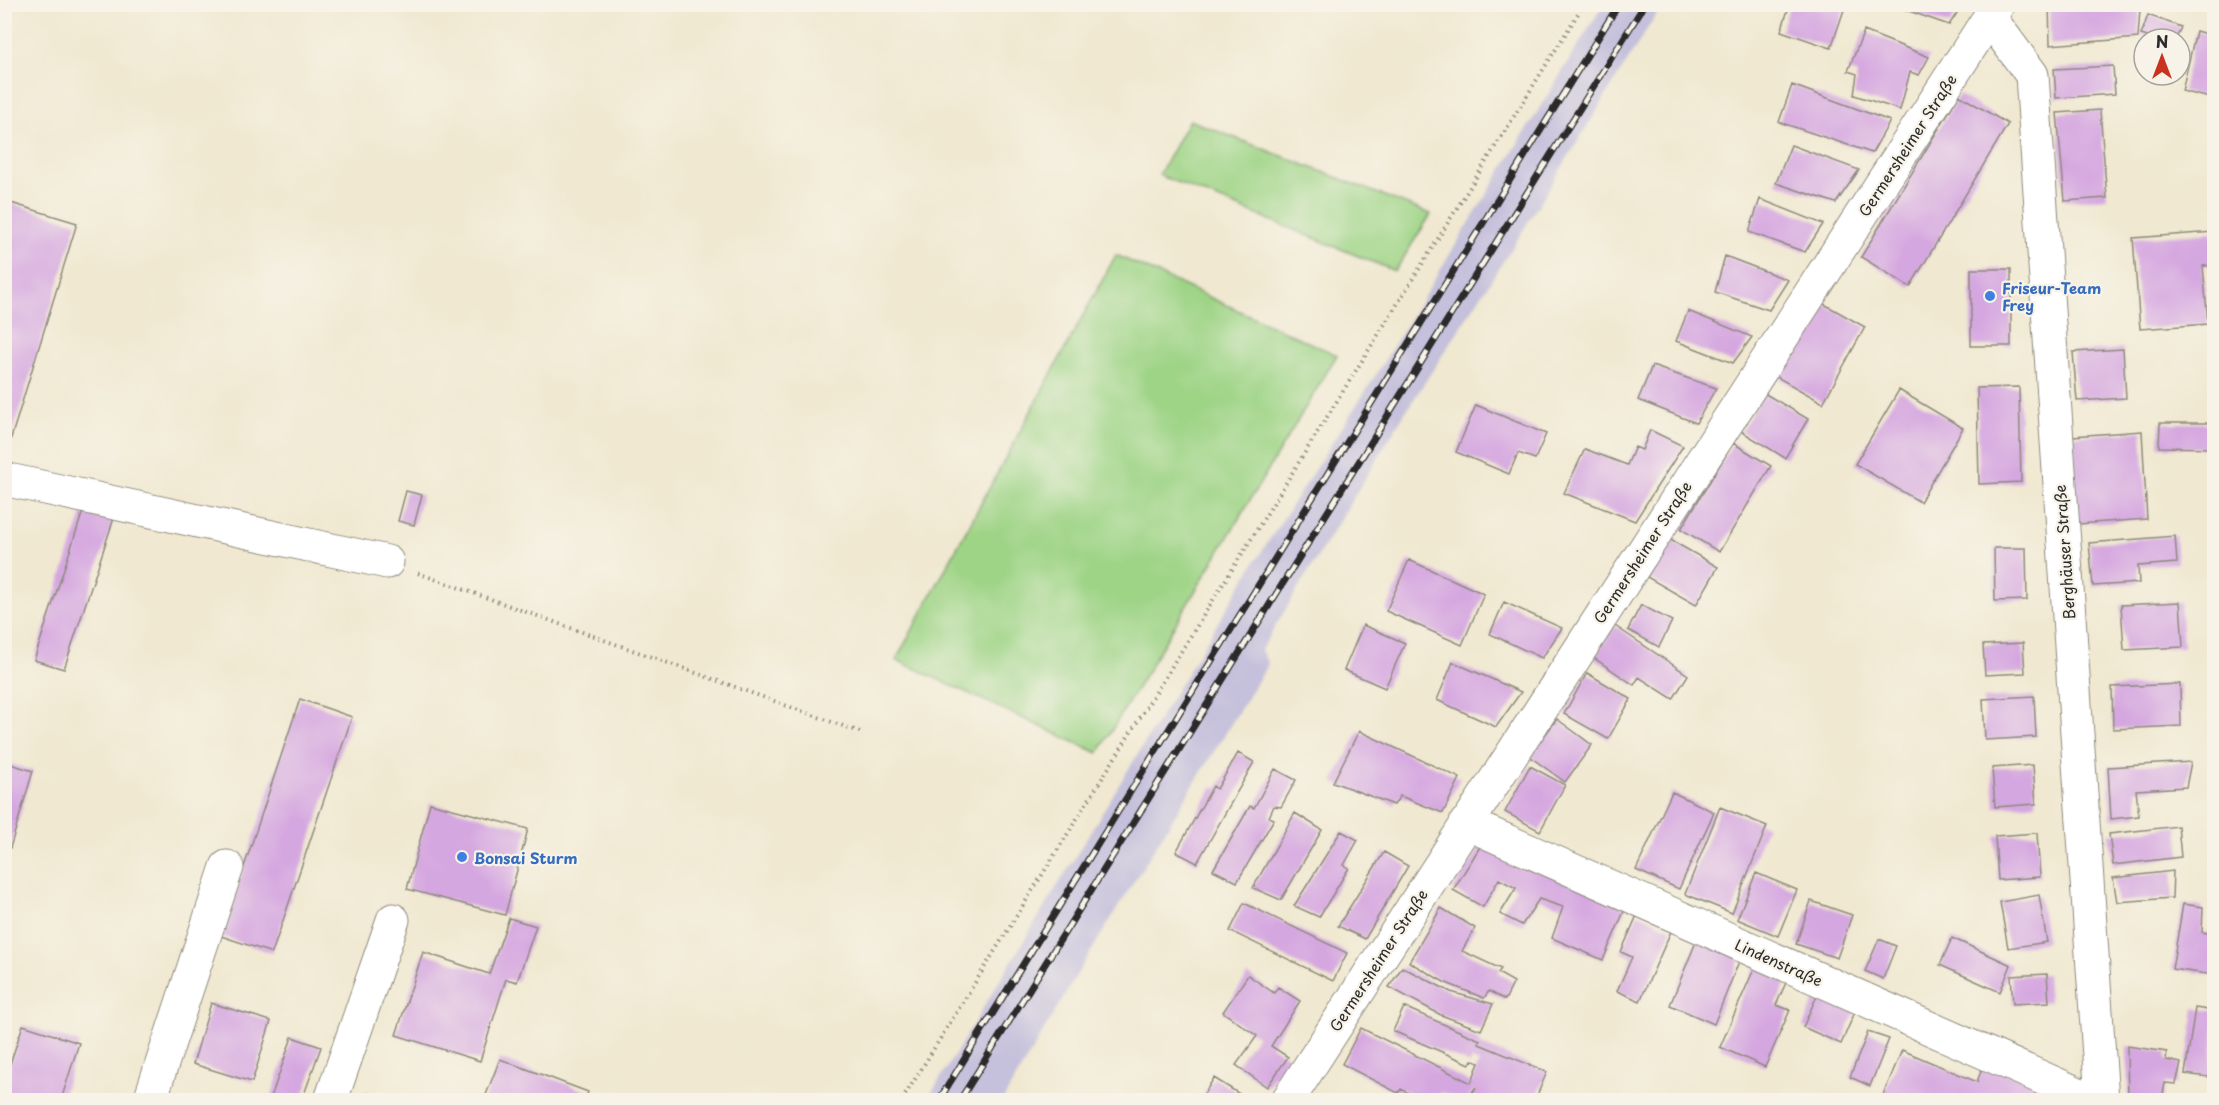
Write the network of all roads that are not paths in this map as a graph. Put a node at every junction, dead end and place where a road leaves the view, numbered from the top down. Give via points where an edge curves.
1 (1994, 11) edge
2 (4, 479) edge
3 (387, 562) road end
4 (1466, 823) junction
5 (227, 867) dead end
6 (393, 920) dead end
7 (150, 1101) edge
8 (331, 1101) edge
9 (1288, 1101) edge
10 (2092, 1101) edge
11 (2102, 1101) edge

1 - 4 street, Germersheimer Straße
1 - 11 street, Berghäuser Straße via 2032,75
2 - 3 street
4 - 9 street, Germersheimer Straße
4 - 10 street, Lindenstraße
5 - 7 street
6 - 8 street

